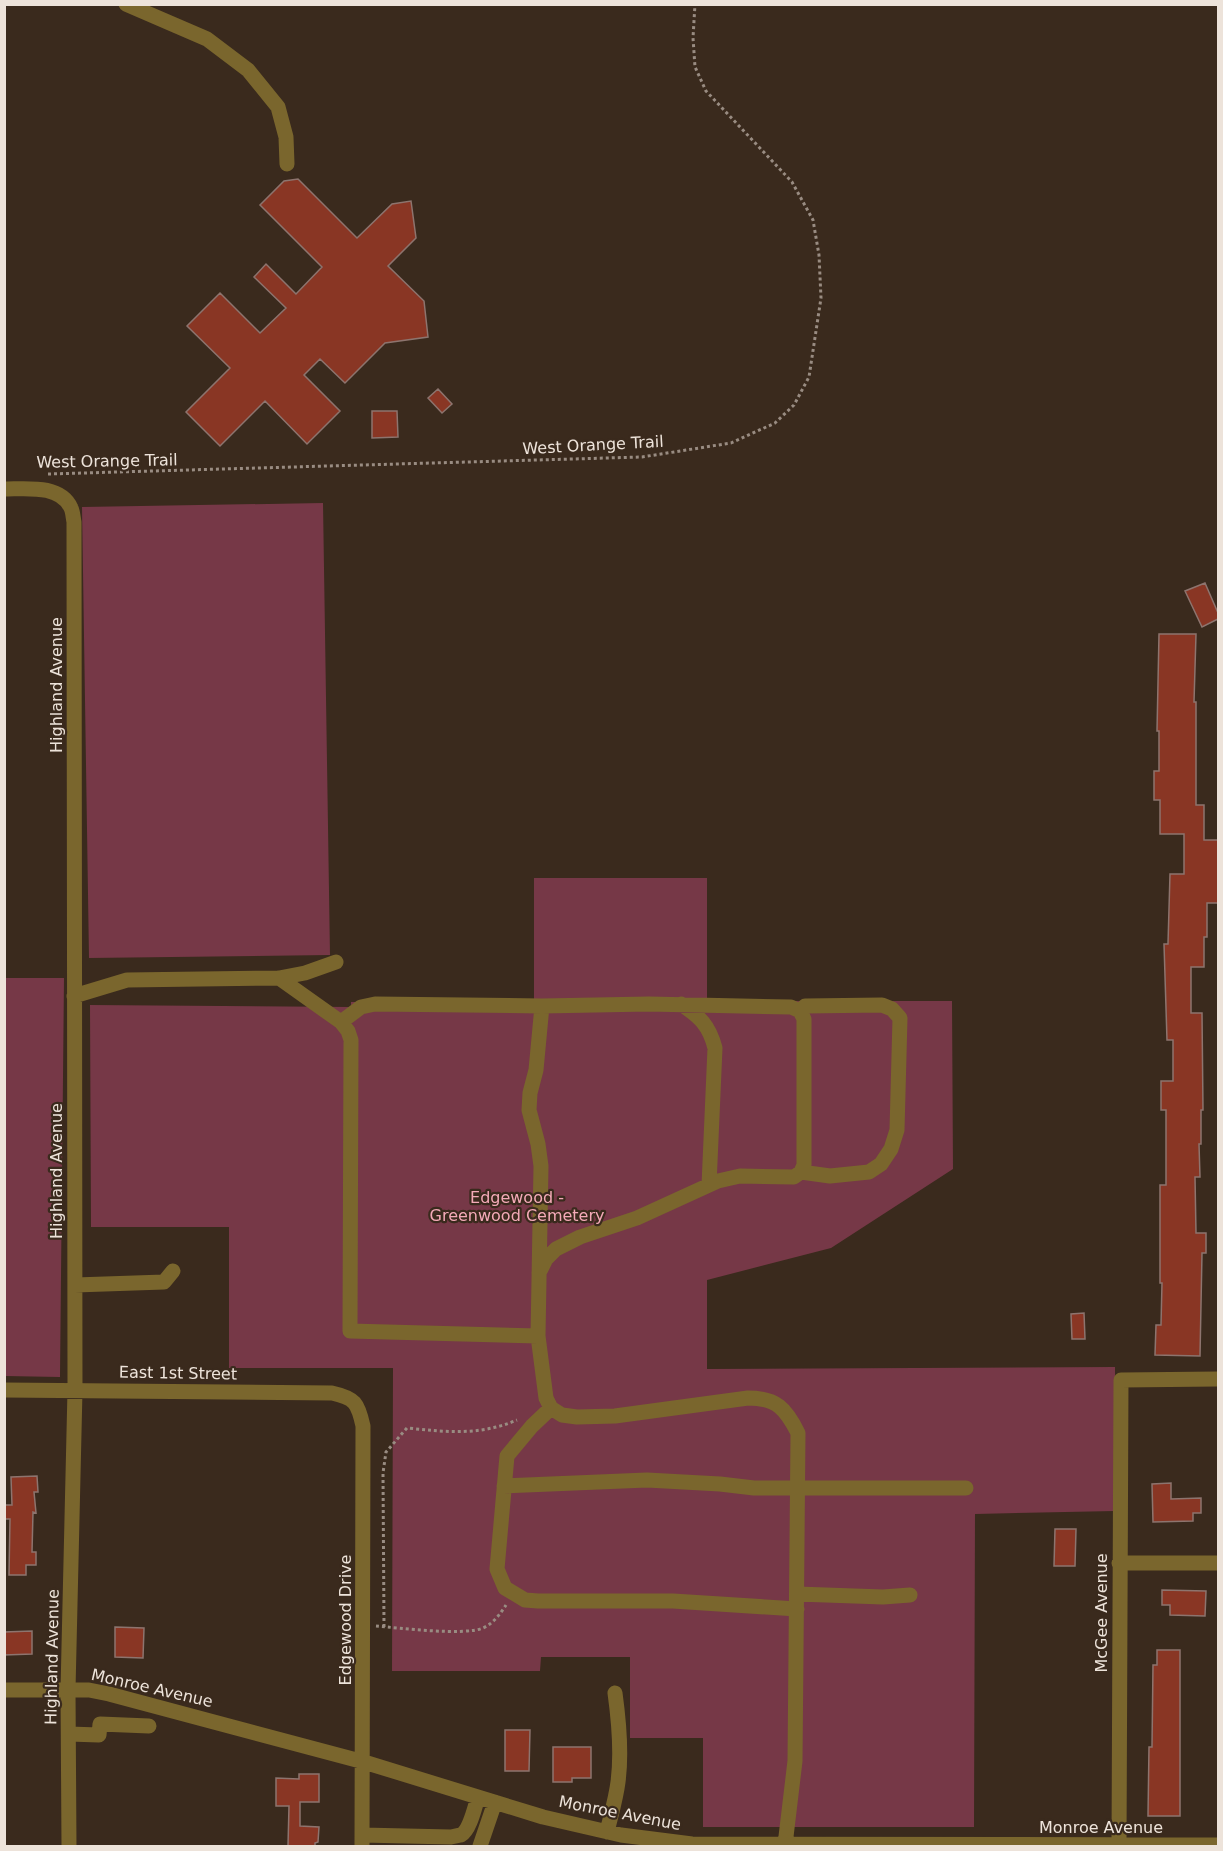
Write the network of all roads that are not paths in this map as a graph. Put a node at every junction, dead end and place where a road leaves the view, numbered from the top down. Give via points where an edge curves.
1 (126, 4) edge
2 (287, 164) dead end
3 (4, 489) edge
4 (336, 962) dead end
5 (279, 978) junction
6 (74, 996) junction
7 (681, 1004) junction
8 (542, 1006) junction
9 (800, 1011) junction
10 (341, 1022) junction
11 (801, 1172) junction
12 (709, 1185) junction
13 (173, 1270) dead end
14 (539, 1273) junction
15 (75, 1285) junction
16 (538, 1336) junction
17 (1218, 1380) edge
18 (4, 1390) edge
19 (75, 1390) junction
20 (350, 1397) joint
21 (551, 1408) junction
22 (504, 1486) junction
23 (798, 1488) junction
24 (966, 1488) dead end
25 (1119, 1563) junction
26 (1218, 1563) edge
27 (910, 1595) dead end
28 (797, 1601) junction
29 (4, 1690) edge
30 (69, 1690) junction
31 (615, 1693) dead end
32 (149, 1726) dead end
33 (69, 1734) junction
34 (364, 1762) junction
35 (478, 1797) junction
36 (495, 1802) junction
37 (607, 1832) junction
38 (362, 1841) edge
39 (409, 1841) edge
40 (785, 1845) edge
41 (1218, 1845) edge
42 (69, 1846) edge
43 (480, 1846) edge
44 (848, 1846) edge
45 (1119, 1846) edge

1 - 2 street via 207,39 248,70 278,107 286,138
3 - 6 street, Highland Avenue via 51,491 72,508 74,522
4 - 5 street via 305,974
5 - 6 street via 127,980
5 - 10 street
6 - 15 street, Highland Avenue
7 - 8 street
7 - 9 street via 791,1007
7 - 12 street via 707,1026 715,1047
8 - 10 street via 375,1004 361,1007
8 - 14 street via 529,1110 541,1166
9 - 11 street via 804,1019
9 - 11 street via 805,1006 882,1005 900,1018 897,1130 891,1149 869,1172 830,1176
10 - 16 street via 351,1040 350,1331
11 - 12 street via 794,1177 740,1176
12 - 14 street via 556,1249
13 - 15 street via 164,1282
14 - 16 street
15 - 19 street, Highland Avenue
16 - 21 street via 546,1398
17 - 25 street, McGee Avenue via 1121,1380
18 - 19 street, East 1st Street
19 - 20 street, East 1st Street via 332,1393
19 - 30 street, Highland Avenue
20 - 34 street, Edgewood Drive via 359,1409 363,1426
21 - 22 street via 507,1456
21 - 23 street via 562,1415 615,1416 763,1398 779,1405 798,1433
22 - 23 street via 647,1480
22 - 28 street via 497,1569 505,1588 525,1600
23 - 24 street
23 - 28 street
25 - 26 street
25 - 45 street, McGee Avenue
27 - 28 street
28 - 40 street via 795,1761
29 - 30 street, Monroe Avenue
30 - 33 street, Highland Avenue
30 - 34 street, Monroe Avenue via 109,1694
31 - 37 street via 620,1758
32 - 33 street via 100,1724 99,1735
33 - 42 street, Highland Avenue
34 - 35 street, Monroe Avenue
34 - 38 street, Edgewood Drive
35 - 36 street, Monroe Avenue
35 - 39 street via 460,1835
36 - 37 street, Monroe Avenue
36 - 43 street
37 - 40 street, Monroe Avenue via 692,1844
38 - 39 street
40 - 44 street, Monroe Avenue
41 - 45 street, Monroe Avenue
44 - 45 street, Monroe Avenue

